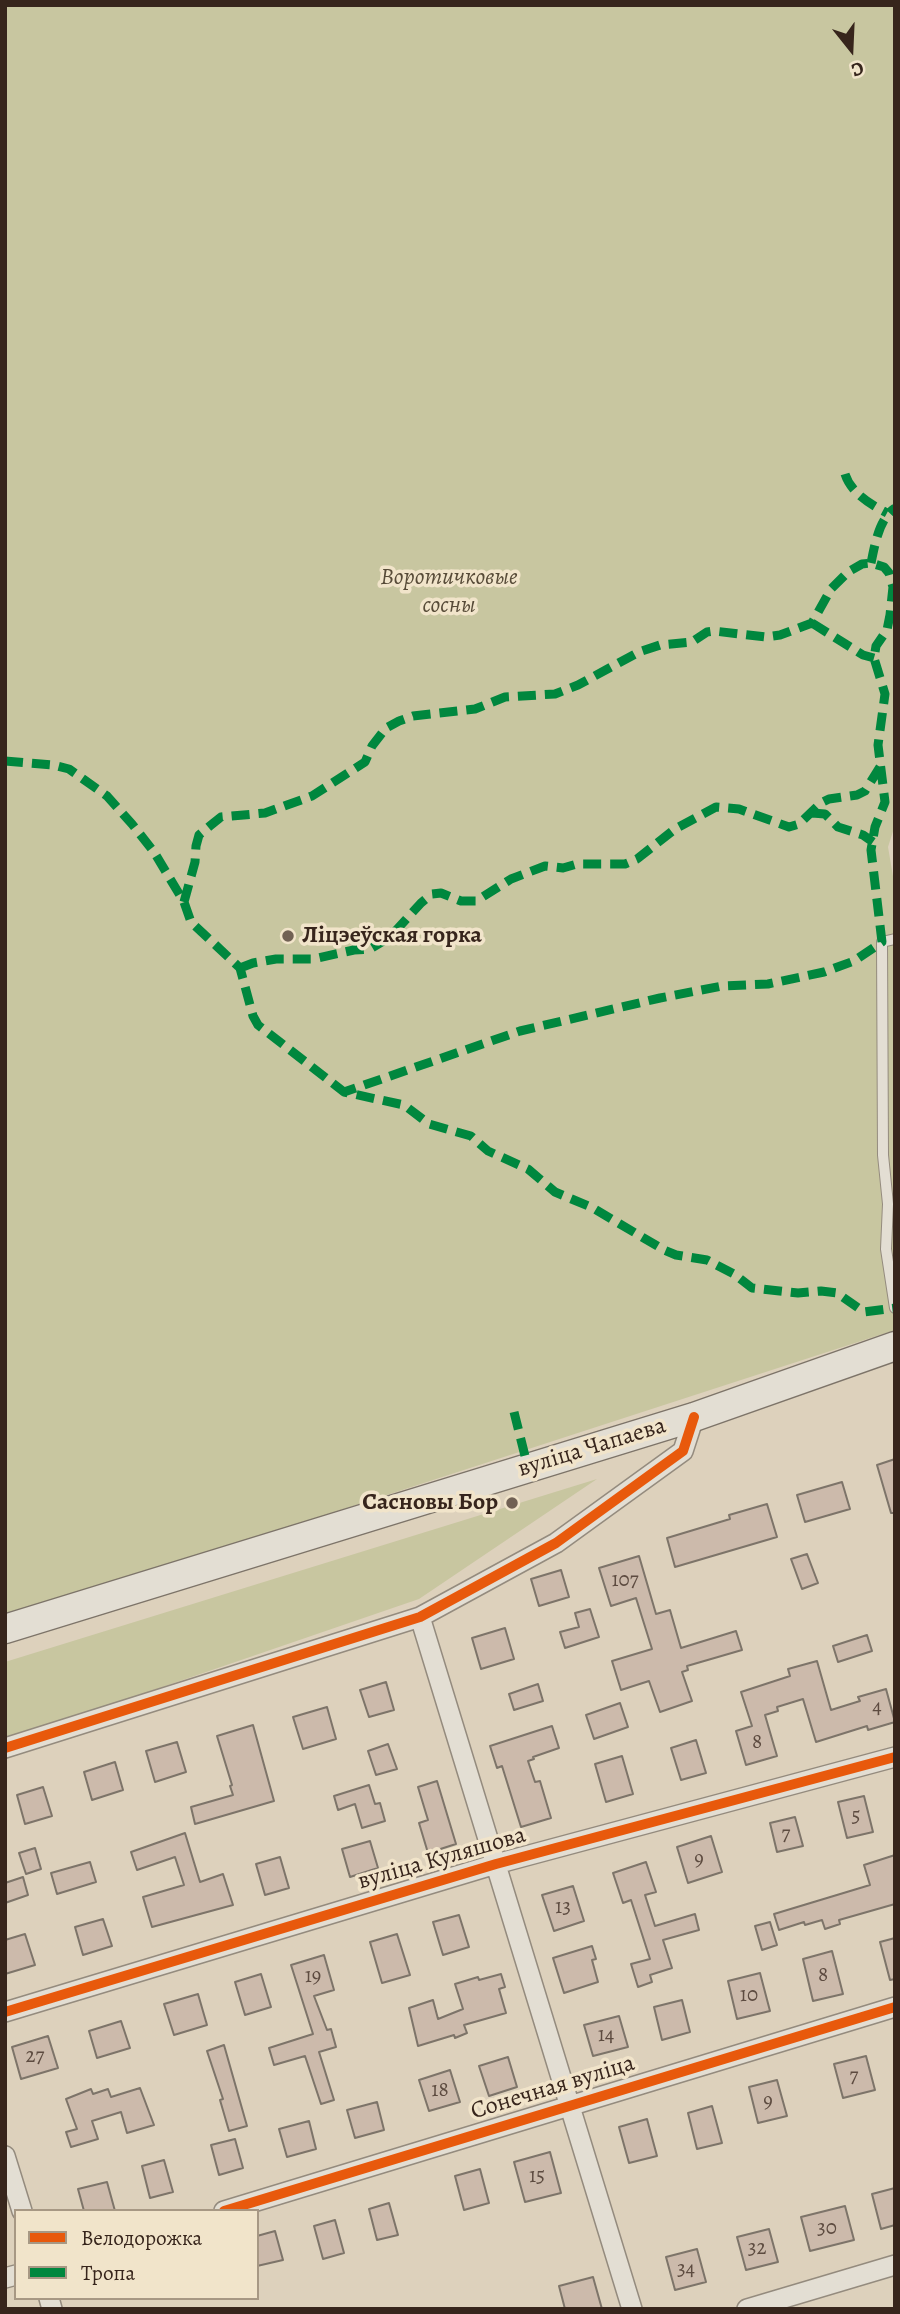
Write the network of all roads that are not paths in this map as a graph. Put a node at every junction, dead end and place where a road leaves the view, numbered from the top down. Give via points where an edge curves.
1 (895, 939) edge
2 (895, 1308) edge
3 (895, 1346) edge
4 (694, 1417) junction
5 (420, 1617) junction
6 (5, 1629) edge
7 (5, 1748) edge
8 (895, 1757) edge
9 (496, 1864) junction
10 (895, 2007) edge
11 (5, 2012) edge
12 (569, 2104) junction
13 (5, 2156) edge
14 (21, 2209) edge
15 (230, 2209) edge
16 (895, 2265) edge
17 (632, 2309) edge
18 (747, 2309) edge

1 - 2 lane via 882,942 882,982 886,1249
3 - 4 main road, вуліца Чапаева
4 - 5 street via 683,1451 556,1542
4 - 6 main road, вуліца Чапаева
5 - 7 street
5 - 9 street
8 - 9 street, вуліца Куляшова
9 - 11 street, вуліца Куляшова
9 - 12 street
10 - 12 street, Сонечная вуліца
12 - 15 street, Сонечная вуліца
12 - 17 street
13 - 14 street
16 - 18 street

